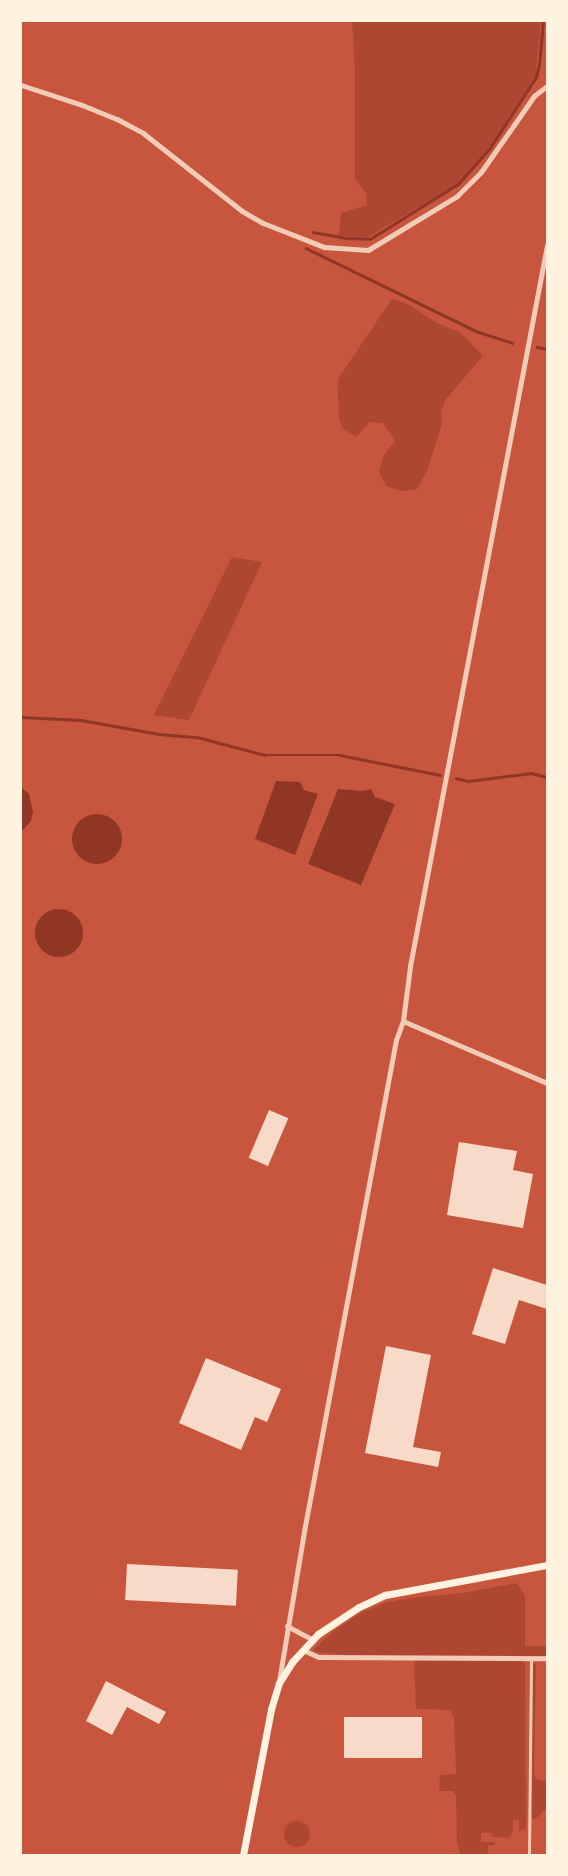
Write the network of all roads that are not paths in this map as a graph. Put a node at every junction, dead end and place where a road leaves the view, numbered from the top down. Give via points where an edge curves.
1 (21, 84) edge
2 (547, 86) edge
3 (547, 245) edge
4 (403, 1021) junction
5 (547, 1083) edge
6 (547, 1565) edge
7 (287, 1626) junction
8 (313, 1640) junction
9 (303, 1650) junction
10 (531, 1658) junction
11 (547, 1658) edge
12 (279, 1683) junction
13 (243, 1855) edge
14 (529, 1855) edge

1 - 2 street via 117,119 143,133 242,211 263,223 324,247 368,250 457,196 481,172 534,96
3 - 4 street via 414,947
4 - 5 street
4 - 7 street via 396,1040
6 - 8 main road via 385,1595 338,1619
7 - 8 street
7 - 12 street
8 - 9 main road
9 - 10 street via 319,1657
9 - 12 main road
10 - 11 street
10 - 14 lane
12 - 13 main road via 271,1709

